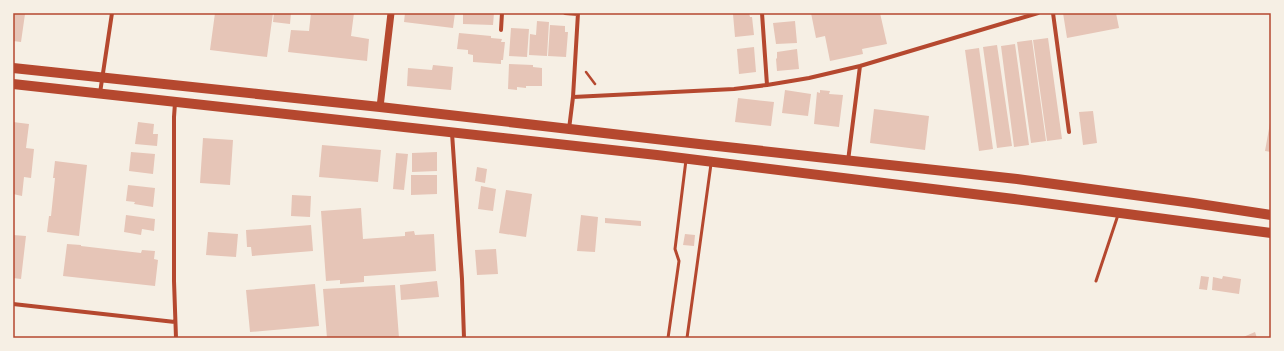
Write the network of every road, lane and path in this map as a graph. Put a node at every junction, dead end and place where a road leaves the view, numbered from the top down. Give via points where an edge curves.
1 (112, 13) edge
2 (391, 13) edge
3 (502, 13) edge
4 (565, 13) edge
5 (578, 13) edge
6 (762, 13) edge
7 (1038, 13) edge
8 (1053, 13) edge
9 (501, 30) dead end
10 (860, 66) junction
11 (13, 68) edge
12 (586, 70) dead end
13 (102, 77) junction
14 (13, 84) edge
15 (767, 85) junction
16 (100, 94) junction
17 (597, 95) junction
18 (573, 97) junction
19 (175, 102) junction
20 (380, 107) junction
21 (569, 129) junction
22 (452, 132) junction
23 (1069, 132) dead end
24 (686, 159) junction
25 (848, 161) junction
26 (711, 162) junction
27 (1118, 213) junction
28 (1271, 216) edge
29 (1271, 233) edge
30 (1096, 281) dead end
31 (13, 304) edge
32 (175, 322) junction
33 (176, 338) edge
34 (464, 338) edge
35 (668, 338) edge
36 (687, 338) edge

1 - 13 street
2 - 20 street
3 - 9 street
4 - 5 street
5 - 18 street
6 - 15 street
7 - 10 street
8 - 23 street
10 - 15 street
10 - 25 street
11 - 13 main road
12 - 17 path via 586,74 596,85
13 - 16 street
13 - 20 main road
14 - 16 main road
15 - 17 street via 734,89
16 - 19 main road
17 - 18 street
18 - 21 street
19 - 22 main road
19 - 32 street
20 - 21 main road
21 - 25 main road
22 - 24 main road
22 - 34 street
24 - 26 main road
24 - 35 lane via 674,249 679,261
25 - 28 main road via 1017,179
26 - 27 main road
26 - 36 lane
27 - 29 main road
27 - 30 lane
31 - 32 street
32 - 33 street

